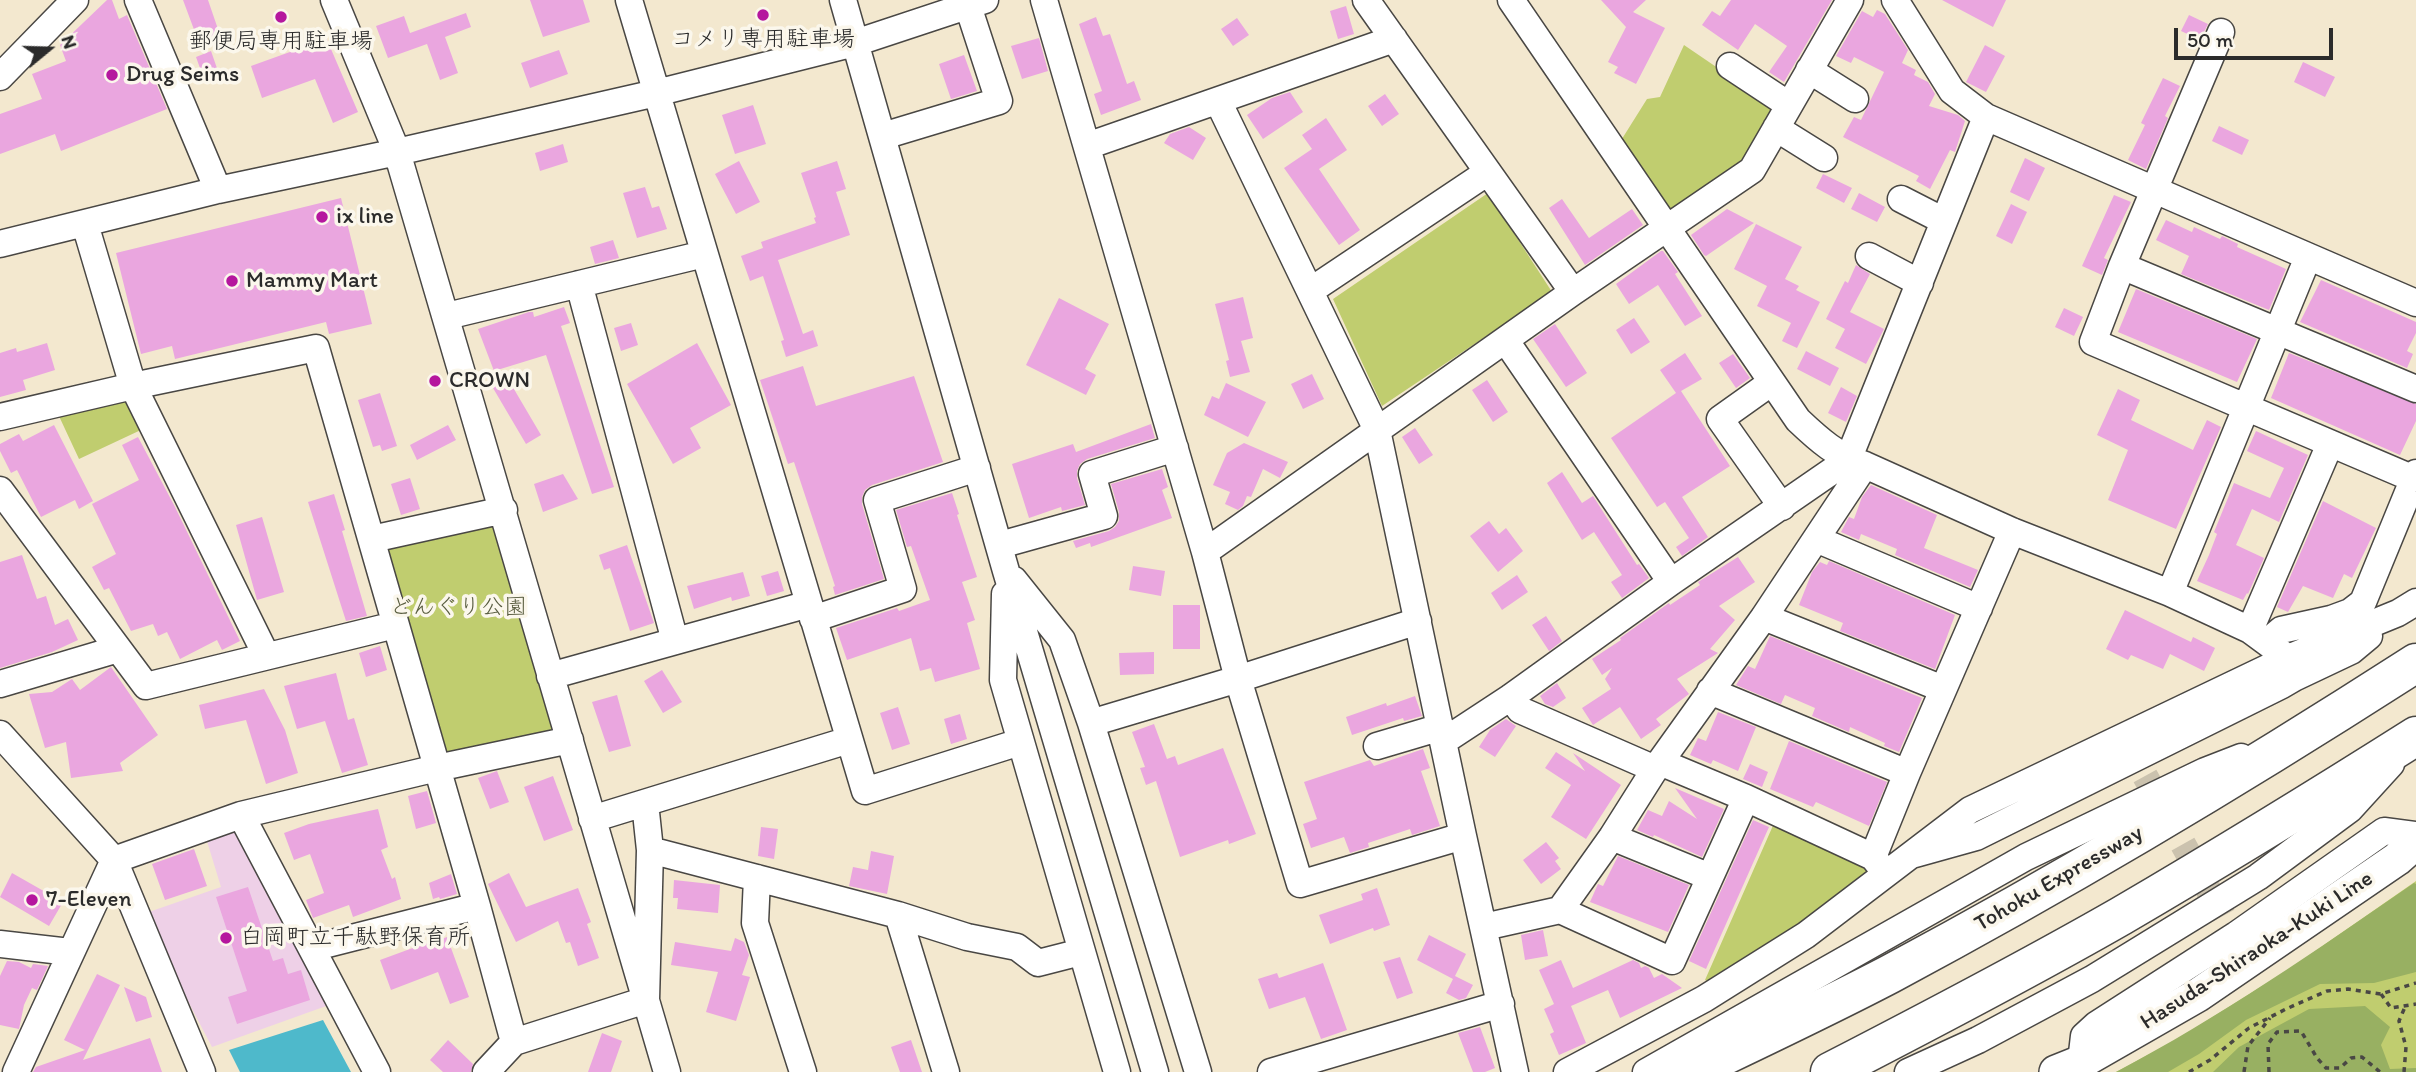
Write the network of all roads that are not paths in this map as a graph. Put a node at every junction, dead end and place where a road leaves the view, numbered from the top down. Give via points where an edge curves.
1 (75, 0) edge
2 (138, 0) edge
3 (629, 0) edge
4 (843, 0) edge
5 (1044, 0) edge
6 (1366, 0) edge
7 (1511, 0) edge
8 (1850, 0) edge
9 (1895, 0) edge
10 (341, 2) edge
11 (976, 3) edge
12 (2221, 32) dead end
13 (1394, 39) junction
14 (855, 43) junction
15 (9, 49) edge
16 (1730, 66) dead end
17 (1809, 70) junction
18 (0, 78) edge
19 (656, 93) junction
20 (1854, 99) dead end
21 (1218, 101) junction
22 (1789, 105) junction
23 (1986, 117) junction
24 (1776, 128) junction
25 (883, 136) junction
26 (1087, 146) junction
27 (397, 152) junction
28 (1824, 158) dead end
29 (1488, 172) junction
30 (218, 190) junction
31 (2155, 190) junction
32 (1901, 199) dead end
33 (1944, 221) junction
34 (85, 224) junction
35 (1668, 228) junction
36 (0, 244) edge
37 (704, 254) junction
38 (1869, 256) dead end
39 (2308, 257) junction
40 (2122, 266) junction
41 (1920, 283) junction
42 (579, 284) junction
43 (1310, 291) junction
44 (1573, 292) junction
45 (2416, 303) edge
46 (447, 316) junction
47 (2278, 331) junction
48 (1506, 341) junction
49 (1772, 382) junction
50 (133, 386) junction
51 (2416, 389) edge
52 (2246, 407) junction
53 (0, 417) edge
54 (1377, 430) junction
55 (2330, 444) junction
56 (1175, 448) junction
57 (1856, 462) junction
58 (977, 468) junction
59 (2415, 476) edge
60 (0, 489) edge
61 (1782, 507) junction
62 (504, 509) junction
63 (2012, 531) junction
64 (372, 539) junction
65 (1816, 539) junction
66 (1000, 545) junction
67 (1205, 552) junction
68 (1006, 571) junction
69 (1671, 582) junction
70 (2170, 593) junction
71 (2407, 607) edge
72 (1979, 608) junction
73 (811, 611) junction
74 (1764, 617) junction
75 (1418, 621) junction
76 (395, 625) junction
77 (675, 641) junction
78 (118, 649) junction
79 (2275, 652) junction
80 (266, 656) junction
81 (2416, 663) edge
82 (550, 676) junction
83 (1238, 679) junction
84 (0, 684) edge
85 (1943, 689) junction
86 (1710, 691) junction
87 (1511, 697) junction
88 (1091, 723) junction
89 (2317, 726) junction
90 (0, 734) edge
91 (1443, 734) junction
92 (2416, 736) edge
93 (570, 740) junction
94 (849, 740) junction
95 (1020, 742) junction
96 (1377, 746) dead end
97 (1658, 766) junction
98 (438, 768) junction
99 (1907, 773) junction
100 (1746, 798) junction
101 (645, 803) junction
102 (240, 816) junction
103 (592, 819) junction
104 (2416, 835) edge
105 (1463, 836) junction
106 (1612, 837) junction
107 (2416, 842) edge
108 (650, 850) junction
109 (1916, 854) junction
110 (114, 860) junction
111 (1880, 866) junction
112 (1710, 877) junction
113 (757, 878) junction
114 (477, 906) junction
115 (1560, 910) junction
116 (898, 915) junction
117 (1484, 927) junction
118 (0, 944) edge
119 (312, 948) junction
120 (70, 952) junction
121 (1081, 952) junction
122 (646, 999) junction
123 (1501, 1004) junction
124 (514, 1042) junction
125 (22, 1067) edge
126 (2068, 1067) edge
127 (202, 1072) edge
128 (377, 1072) edge
129 (486, 1072) edge
130 (667, 1072) edge
131 (803, 1072) edge
132 (946, 1072) edge
133 (1117, 1072) edge
134 (1155, 1072) edge
135 (1198, 1072) edge
136 (1271, 1072) edge
137 (1516, 1072) edge
138 (1567, 1072) edge
139 (1646, 1072) edge
140 (1690, 1072) edge
141 (1830, 1072) edge
142 (1908, 1072) edge

1 - 15 street
2 - 30 street
3 - 19 street
4 - 14 street
5 - 26 street
6 - 13 street
7 - 35 street
8 - 17 street
9 - 23 street via 1952,92
10 - 27 street
11 - 14 street
11 - 25 street via 999,101
12 - 31 street
13 - 21 street
13 - 29 street
14 - 19 street
14 - 25 street
15 - 18 street
16 - 22 street
17 - 20 street
17 - 22 street
19 - 27 street
19 - 37 street
21 - 26 street
21 - 43 street
22 - 24 street
23 - 31 street
23 - 33 street
24 - 28 street
24 - 35 street via 1752,170
25 - 58 street
26 - 56 street
27 - 30 street
27 - 46 street
29 - 43 street
29 - 44 street
30 - 34 street
31 - 39 street
31 - 40 street
32 - 33 street
33 - 41 street
34 - 36 street
34 - 50 street
35 - 44 street
35 - 49 street
37 - 42 street
37 - 73 street
38 - 41 street
39 - 45 street
39 - 47 street
40 - 47 street
40 - 52 street via 2093,342
41 - 57 street
42 - 46 street
42 - 77 street
43 - 54 street
44 - 48 street
46 - 62 street
47 - 51 street
47 - 52 street
48 - 54 street
48 - 69 street
49 - 57 street via 1798,420
49 - 61 street via 1720,419
50 - 53 street
50 - 64 street via 316,348
50 - 80 street
52 - 55 street
52 - 70 street
54 - 67 street
54 - 75 street
55 - 59 street
55 - 79 street
56 - 66 street via 1092,474 1104,516
56 - 67 street
57 - 61 street
57 - 63 street
57 - 65 street
58 - 66 street
58 - 73 street via 877,500 903,589
59 - 79 street via 2364,602 2331,619 2281,630
60 - 78 street
61 - 69 street
62 - 64 street
62 - 82 street
63 - 70 street
63 - 72 street
64 - 76 street
65 - 72 street
65 - 74 street
66 - 68 street
67 - 83 street
68 - 88 street via 1062,640
68 - 95 street via 1003,680
68 - 134 street
69 - 87 street
70 - 79 street
71 - 79 street
72 - 85 street
73 - 77 street
73 - 94 street
74 - 85 street
74 - 86 street
75 - 83 street
75 - 91 street
76 - 80 street
76 - 98 street
77 - 82 street
78 - 80 street via 146,686
78 - 84 street
79 - 109 street via 1970,810
79 - 109 street via 2140,768 1976,838
81 - 89 highway, Tohoku Expressway
82 - 93 street
83 - 88 street
83 - 105 street via 1300,884
85 - 99 street
86 - 97 street
86 - 99 street
87 - 91 street
87 - 97 street via 1520,710
88 - 135 street
89 - 139 street via 2205,771 2026,857
89 - 140 highway, Tohoku Expressway via 2196,801 1900,968
90 - 110 street
91 - 96 street
91 - 105 street
92 - 141 highway via 2119,917
92 - 142 street via 2350,809 2258,877 2092,979
93 - 98 street
93 - 103 street
94 - 95 street via 865,792
94 - 101 street
95 - 121 street
97 - 100 street
97 - 106 street
98 - 102 street
98 - 114 street
99 - 111 street
100 - 111 street
100 - 112 street
101 - 103 street
101 - 108 street
102 - 110 street
102 - 119 street
103 - 122 street
104 - 126 street via 2384,831 2229,926 2096,1025 2084,1036
105 - 117 street
106 - 112 street
106 - 115 street
107 - 126 main road, Hasuda-Shiraoka-Kuki Line via 2198,995
108 - 113 street
108 - 122 street
109 - 111 street
110 - 120 street
110 - 127 street
111 - 138 street via 1806,935 1704,999
112 - 115 street via 1672,961
113 - 116 street
113 - 131 street via 755,923
114 - 119 street
114 - 124 street
115 - 117 street
116 - 121 street via 1017,947 1038,963
116 - 132 street
117 - 123 street
118 - 120 street
119 - 128 street
120 - 125 street
121 - 133 street
122 - 124 street
122 - 130 street
123 - 136 street
123 - 137 street
124 - 129 street

